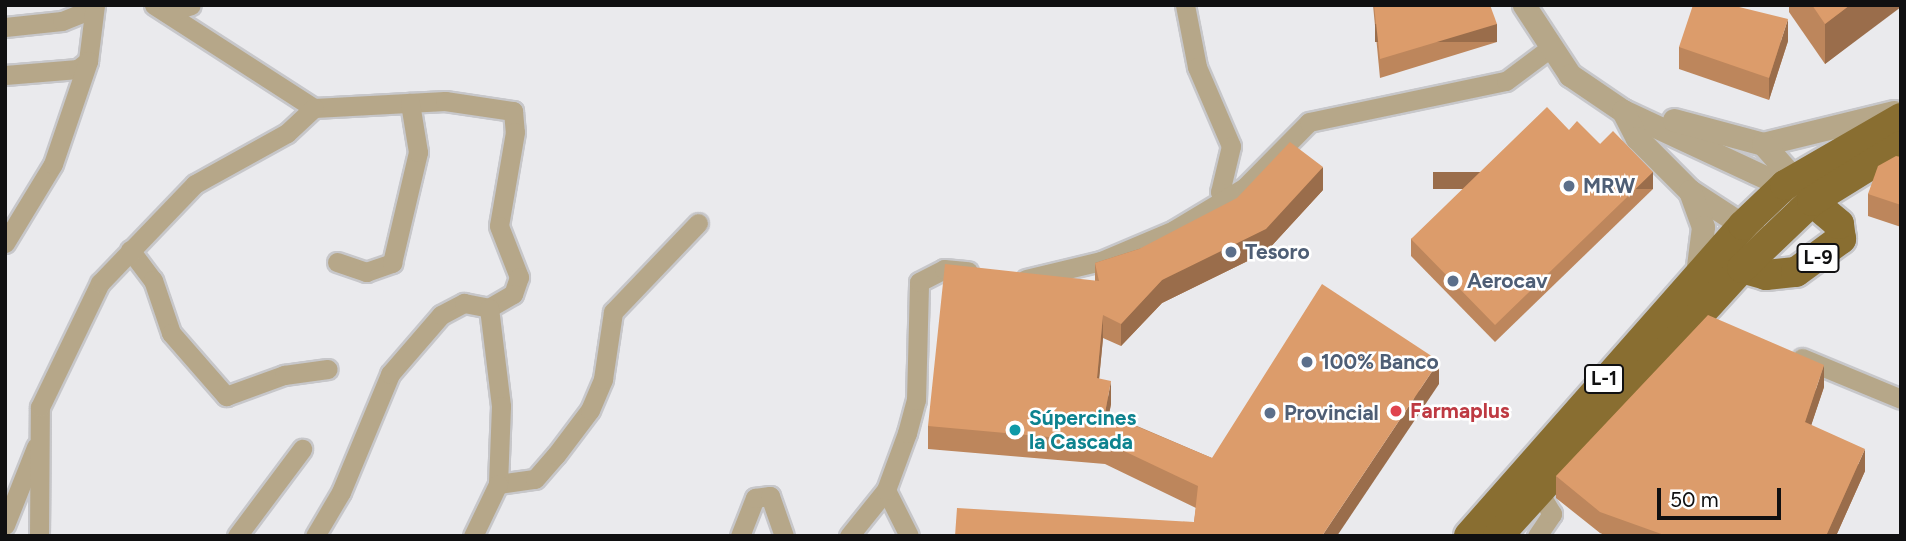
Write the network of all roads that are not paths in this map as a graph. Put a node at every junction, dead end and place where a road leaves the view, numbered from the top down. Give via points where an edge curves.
1 (191, 5) edge
2 (1185, 5) edge
3 (1524, 5) edge
4 (95, 7) edge
5 (161, 9) edge
6 (5, 27) edge
7 (1549, 49) junction
8 (88, 61) junction
9 (5, 75) edge
10 (1901, 100) edge
11 (410, 103) junction
12 (314, 108) junction
13 (1901, 110) edge
14 (1623, 111) junction
15 (1901, 118) edge
16 (1690, 135) junction
17 (1817, 136) junction
18 (1763, 144) junction
19 (1901, 146) edge
20 (1685, 186) junction
21 (1797, 188) junction
22 (1224, 202) junction
23 (698, 223) dead end
24 (1743, 225) junction
25 (1769, 242) junction
26 (5, 243) edge
27 (130, 250) junction
28 (337, 262) dead end
29 (1742, 268) junction
30 (1697, 274) junction
31 (489, 308) junction
32 (1778, 348) edge
33 (328, 369) dead end
34 (1901, 399) edge
35 (36, 446) junction
36 (302, 449) dead end
37 (498, 484) junction
38 (886, 490) junction
39 (1538, 491) junction
40 (5, 524) edge
41 (40, 536) edge
42 (237, 536) edge
43 (315, 536) edge
44 (473, 536) edge
45 (740, 536) edge
46 (784, 536) edge
47 (849, 536) edge
48 (909, 536) edge
49 (1469, 536) edge
50 (1499, 536) edge
51 (1537, 536) edge

1 - 5 street
2 - 22 street via 1197,67 1231,146 1220,192
3 - 7 street, L-9
4 - 6 street via 62,21
4 - 8 street
5 - 12 street
7 - 14 street, L-9 via 1570,75
7 - 22 street via 1506,81 1309,122
8 - 9 street via 65,72
8 - 26 street via 53,164
10 - 17 street
11 - 12 street
11 - 28 street via 418,152 392,263 366,272
11 - 31 street via 505,105 516,116 499,226 519,277 513,294
12 - 27 street via 287,133 195,184
13 - 17 street, L-9
14 - 16 street, L-9 via 1647,109
14 - 20 street, L-9 via 1637,138
15 - 21 main road, L-1
16 - 18 street, L-9
16 - 20 street, L-9
16 - 21 street, L-9
17 - 18 street, L-9
18 - 21 street, L-9
19 - 21 main road, L-1
20 - 24 street, L-9
20 - 30 street, L-9 via 1703,227
21 - 24 main road, L-1
21 - 25 main road, L-1
21 - 29 main road, L-9 via 1839,223 1841,239 1796,272 1766,275
22 - 38 street via 1101,261 1042,278 944,269 919,282 916,400
23 - 37 street via 613,312 603,379 590,410 556,455 535,479
24 - 25 street, L-9
24 - 30 main road, L-1
25 - 29 main road, L-1
27 - 33 street via 153,280 171,333 226,396 284,375
27 - 35 street via 100,283 57,365 40,407
29 - 39 main road, L-1 via 1709,320
30 - 49 main road, L-1
31 - 37 street via 501,406
31 - 43 street via 452,304 390,374 341,492
32 - 34 street
35 - 40 street
35 - 41 street
36 - 42 street
37 - 44 street
38 - 47 street
38 - 48 street
39 - 50 main road, L-1
39 - 51 street via 1552,514
45 - 46 street via 755,498 770,496

